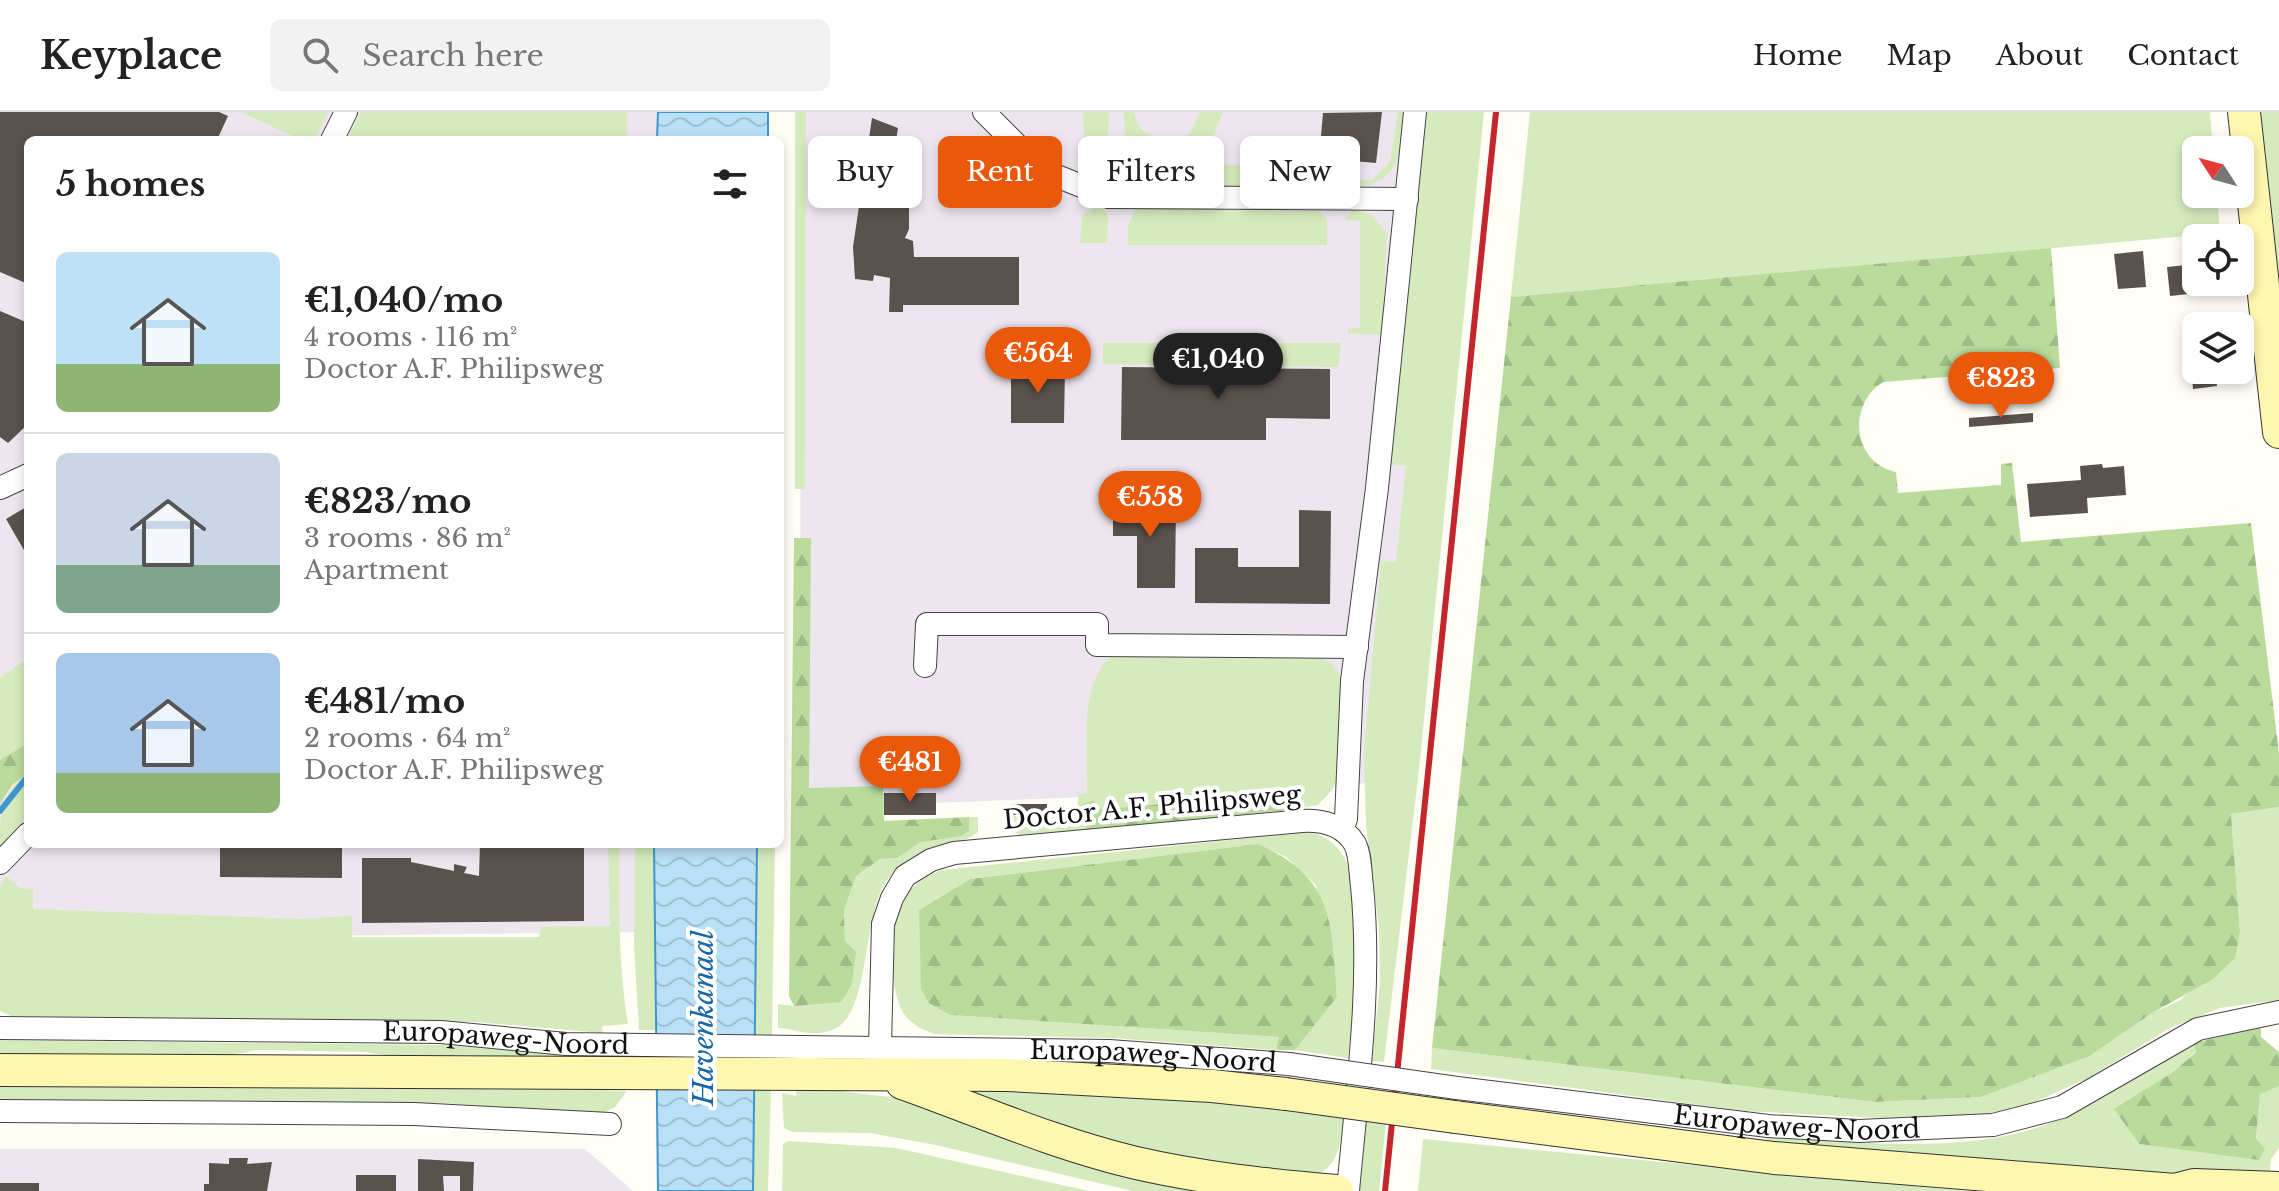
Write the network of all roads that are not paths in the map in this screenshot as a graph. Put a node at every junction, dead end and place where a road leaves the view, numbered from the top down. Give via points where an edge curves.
1 (346, 112) edge
2 (984, 112) edge
3 (1415, 112) edge
4 (2244, 112) edge
5 (334, 136) edge
6 (1407, 199) junction
7 (2279, 432) edge
8 (24, 477) edge
9 (0, 488) edge
10 (1357, 647) junction
11 (925, 666) dead end
12 (1342, 830) junction
13 (24, 838) edge
14 (0, 863) edge
15 (2279, 1012) edge
16 (0, 1028) edge
17 (612, 1059) junction
18 (880, 1060) junction
19 (0, 1070) edge
20 (1456, 1103) junction
21 (0, 1111) edge
22 (610, 1124) dead end
23 (2279, 1188) edge
24 (2176, 1190) edge
25 (1337, 1191) edge
26 (1348, 1191) edge

1 - 5 street
2 - 6 street via 1049,173 1109,197
3 - 6 street
4 - 7 main road
6 - 10 street
8 - 9 street
10 - 11 street via 1097,645 1097,624 927,624
10 - 12 street
12 - 18 street, Doctor A.F. Philipsweg via 1302,821 967,852 931,860 905,876 883,924
12 - 26 street via 1358,852 1366,956
13 - 14 street
15 - 20 street, Europaweg-Noord via 2198,1029 2062,1107 1993,1125 1859,1131
16 - 17 street, Europaweg-Noord via 441,1032 566,1044
17 - 18 main road, Europaweg-Noord
17 - 19 main road, Europaweg-Noord
18 - 20 main road, Europaweg-Noord, bridge via 1007,1075 1287,1079
18 - 25 main road via 1055,1140 1130,1162 1251,1183
20 - 24 main road, Europaweg-Noord via 1774,1158
21 - 22 street via 414,1114
23 - 24 main road, Europaweg-Noord via 2194,1185

